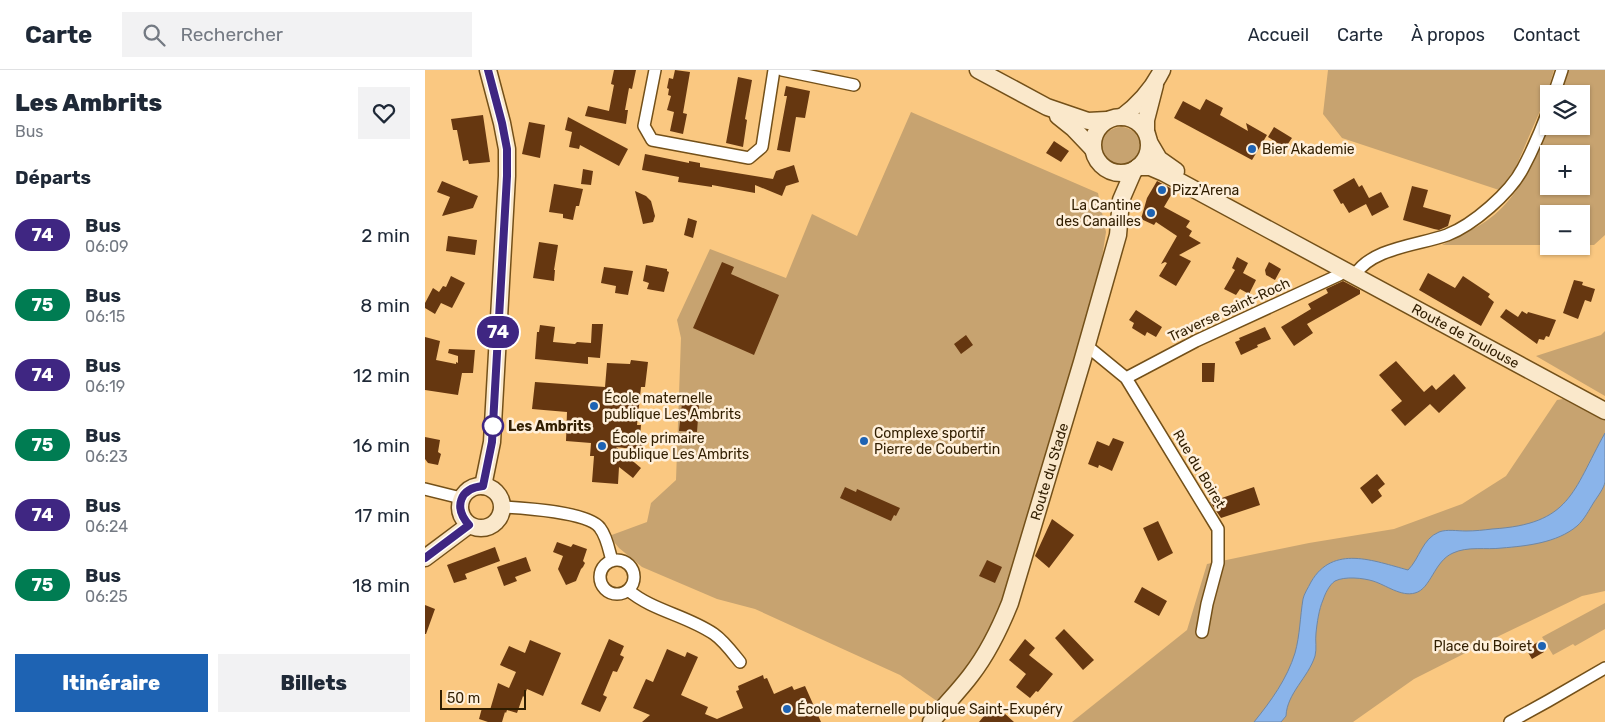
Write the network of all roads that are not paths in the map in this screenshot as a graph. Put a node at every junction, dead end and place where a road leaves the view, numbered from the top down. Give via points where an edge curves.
1 (488, 70) edge
2 (655, 70) edge
3 (774, 70) edge
4 (783, 70) edge
5 (978, 70) edge
6 (1562, 70) edge
7 (1159, 76) edge
8 (854, 85) dead end
9 (1557, 85) edge
10 (1047, 107) junction
11 (1114, 118) junction
12 (1540, 130) edge
13 (1147, 137) junction
14 (1093, 150) junction
15 (1106, 168) junction
16 (1136, 168) junction
17 (1121, 200) junction
18 (1327, 261) junction
19 (1349, 273) junction
20 (1087, 346) junction
21 (1126, 378) junction
22 (1604, 410) edge
23 (483, 486) junction
24 (425, 489) edge
25 (461, 498) junction
26 (503, 507) junction
27 (469, 525) junction
28 (425, 558) edge
29 (612, 561) junction
30 (628, 590) junction
31 (1202, 632) dead end
32 (740, 662) dead end
33 (1605, 668) edge
34 (931, 722) edge
35 (1510, 722) edge

1 - 23 main road via 507,149 507,176 492,442
2 - 3 street via 644,126 652,140 749,158 762,147
4 - 8 street
5 - 10 main road
6 - 9 street
7 - 11 main road via 1128,112
7 - 13 main road via 1146,120
10 - 11 main road via 1088,121
10 - 14 main road
11 - 13 main road via 1127,117 1138,122
11 - 14 main road via 1097,130
12 - 19 street, Traverse Saint-Roch via 1523,169 1511,186 1478,217 1447,235 1373,258
13 - 16 main road via 1147,156
13 - 18 main road, Route de Toulouse via 1159,159 1168,166 1307,246
14 - 15 main road
15 - 16 main road via 1119,173
15 - 17 main road
16 - 17 main road, Route du Stade
16 - 18 main road, Route de Toulouse via 1164,173
17 - 20 main road, Route du Stade via 1118,235
18 - 19 main road, Route de Toulouse
19 - 21 street, Traverse Saint-Roch via 1196,341
19 - 22 main road, Route de Toulouse
20 - 21 street, Rue du Boiret
20 - 34 main road, Route du Stade via 1003,620 972,674
21 - 31 street, Rue du Boiret via 1218,529 1218,563
23 - 25 main road via 474,486
23 - 26 main road via 497,493
24 - 25 street
25 - 27 main road via 460,512
26 - 27 main road via 493,524 480,528
26 - 29 street via 547,511 591,521 599,526
27 - 28 main road
29 - 30 street via 619,560 630,566 634,578
29 - 30 street via 603,568 603,586 615,593
30 - 32 street via 649,605 715,634
33 - 35 street

